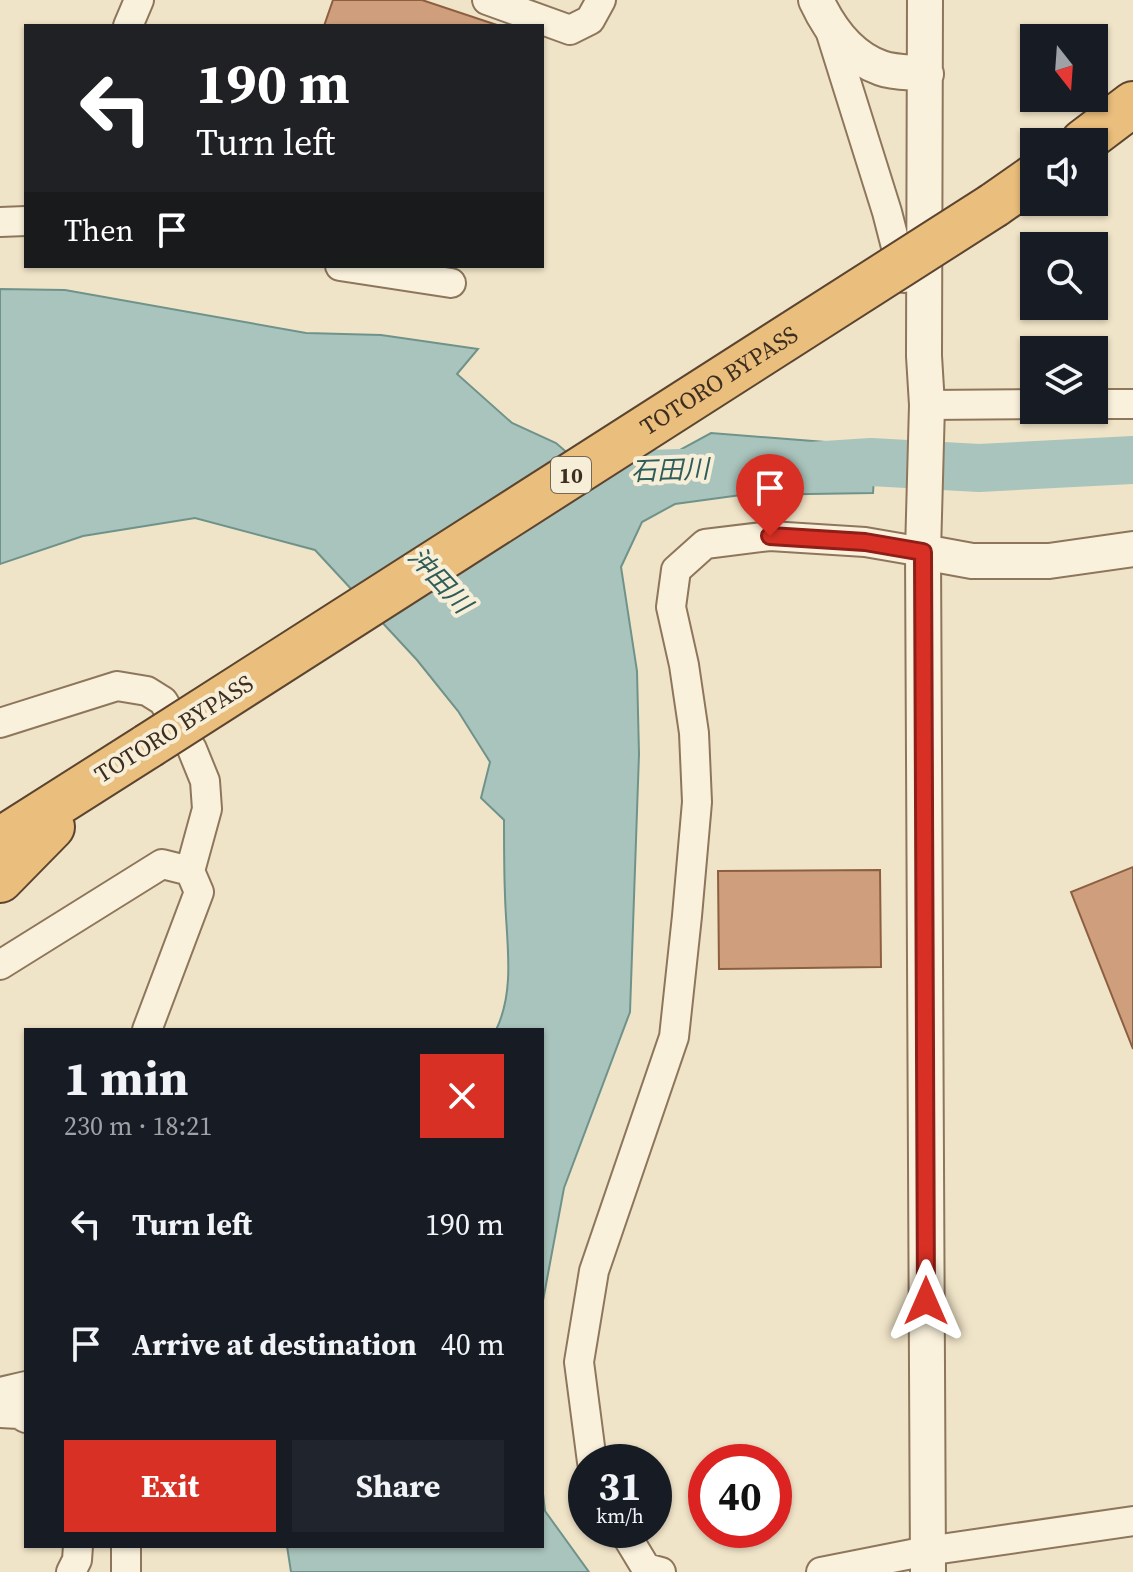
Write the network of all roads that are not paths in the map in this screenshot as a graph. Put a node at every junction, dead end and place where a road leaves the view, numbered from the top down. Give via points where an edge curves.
1 (139, 0) edge
2 (487, 0) edge
3 (601, 0) edge
4 (925, 0) edge
5 (822, 14) edge
6 (129, 24) edge
7 (926, 74) junction
8 (1133, 104) edge
9 (1101, 128) edge
10 (1020, 187) edge
11 (24, 221) edge
12 (0, 222) edge
13 (353, 268) edge
14 (451, 283) dead end
15 (924, 356) junction
16 (1108, 404) edge
17 (1133, 404) edge
18 (1020, 405) edge
19 (927, 415) junction
20 (1133, 549) edge
21 (923, 552) junction
22 (0, 723) edge
23 (109, 769) junction
24 (0, 811) edge
25 (0, 840) edge
26 (190, 871) junction
27 (0, 880) edge
28 (0, 965) edge
29 (148, 1028) edge
30 (24, 1386) edge
31 (0, 1392) edge
32 (0, 1413) edge
33 (24, 1417) edge
34 (590, 1444) edge
35 (1133, 1521) edge
36 (78, 1548) edge
37 (126, 1548) edge
38 (634, 1548) edge
39 (928, 1562) edge
40 (71, 1572) edge
41 (126, 1572) edge
42 (661, 1572) edge
43 (821, 1572) edge

1 - 6 street
2 - 3 street via 570,30 590,20
4 - 7 street
5 - 7 street via 858,55 882,69
5 - 15 street via 887,212
7 - 15 street
8 - 9 highway
10 - 23 highway, TOTORO BYPASS / 10, bridge
11 - 12 street
13 - 14 street
15 - 19 street
16 - 17 street
18 - 19 street
19 - 21 street
20 - 21 street via 1049,561 972,561
21 - 34 street via 770,536 705,544 676,570 671,607 694,733 697,802 687,916 674,1037 594,1271 579,1362
21 - 39 street
22 - 26 street via 117,686 147,691 163,701 205,781 207,809
23 - 24 highway
23 - 25 highway, TOTORO BYPASS / 10
23 - 27 highway
26 - 28 street via 162,864
26 - 29 street via 199,892
30 - 31 street
32 - 33 street
35 - 39 street
36 - 40 street
37 - 41 street
38 - 42 street via 646,1568
39 - 43 street

